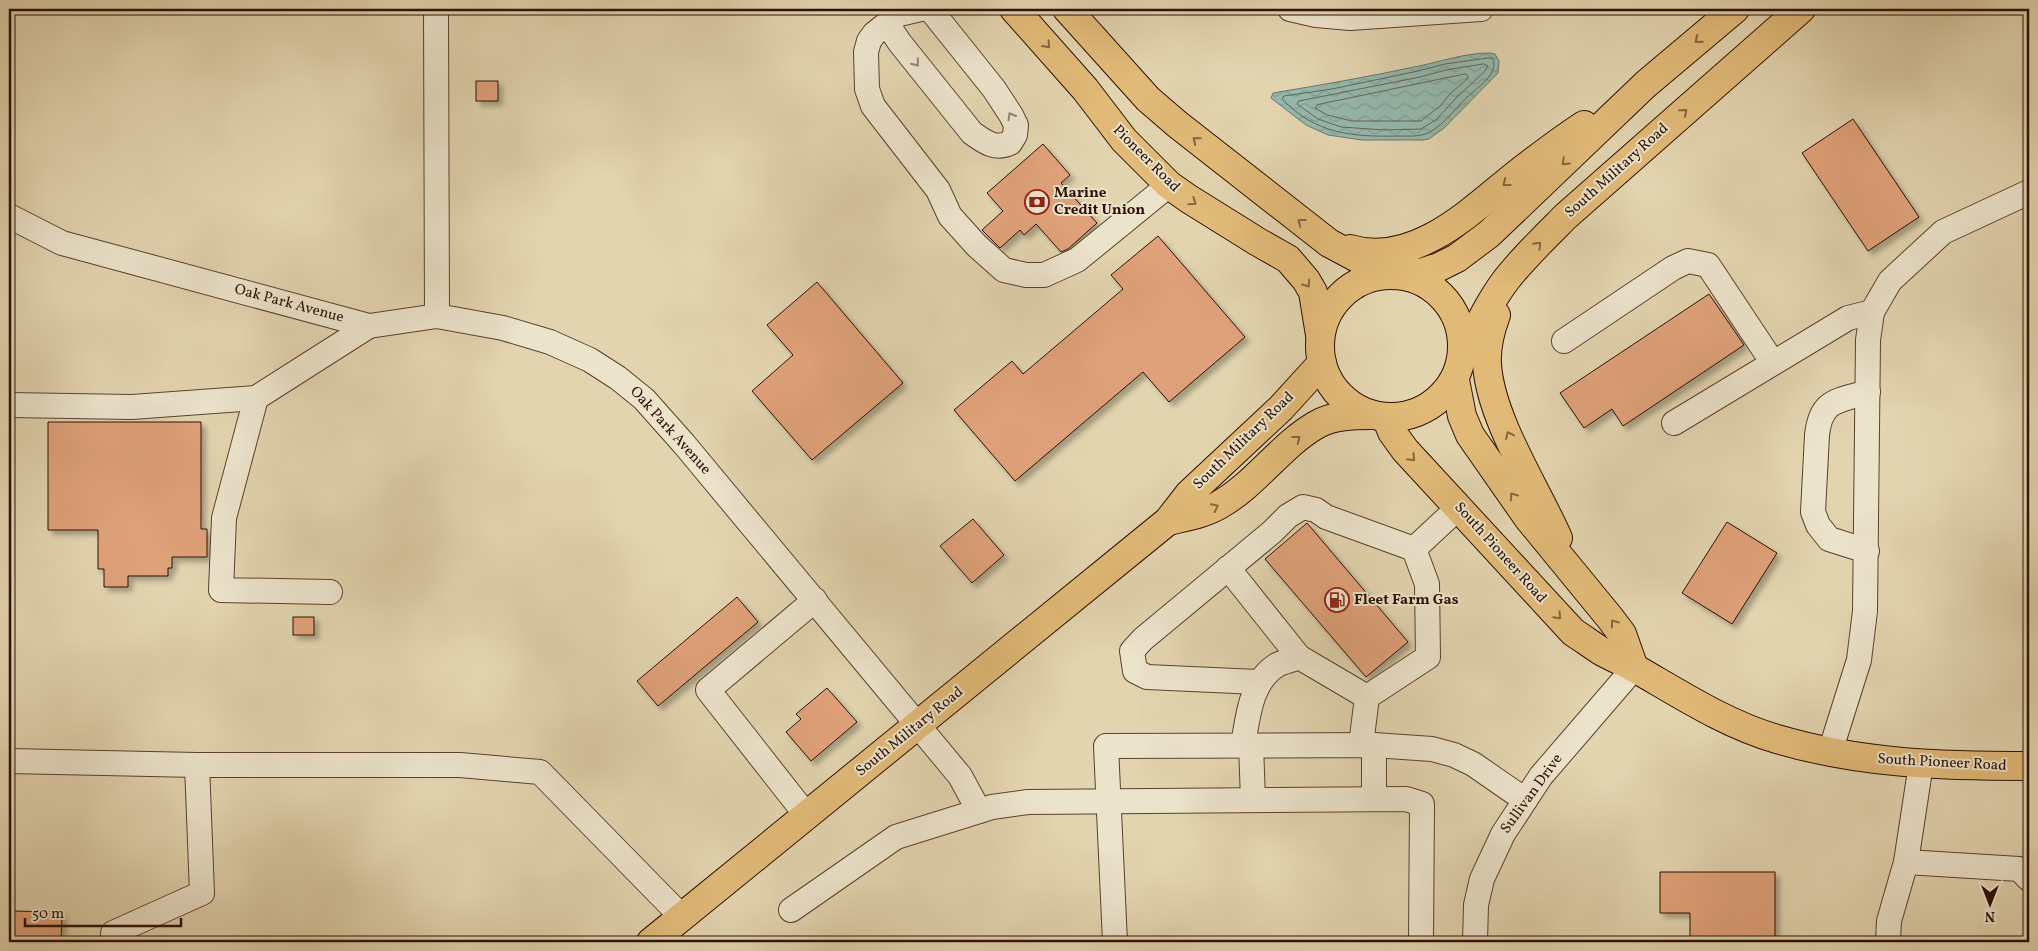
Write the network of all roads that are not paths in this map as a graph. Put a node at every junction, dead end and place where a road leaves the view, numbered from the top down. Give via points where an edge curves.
1 (436, 9) edge
2 (920, 9) edge
3 (930, 9) edge
4 (1014, 9) edge
5 (1067, 9) edge
6 (1290, 9) edge
7 (1481, 9) edge
8 (1735, 9) edge
9 (1801, 9) edge
10 (887, 24) junction
11 (1646, 84) junction
12 (1169, 185) junction
13 (2029, 192) edge
14 (9, 216) edge
15 (1329, 243) junction
16 (1520, 265) junction
17 (1395, 274) junction
18 (1872, 312) junction
19 (437, 316) junction
20 (368, 326) junction
21 (1320, 335) junction
22 (1564, 341) dead end
23 (1322, 363) junction
24 (1773, 363) junction
25 (1459, 368) junction
26 (1868, 392) junction
27 (256, 398) junction
28 (9, 405) edge
29 (1379, 416) junction
30 (1674, 423) dead end
31 (1458, 508) junction
32 (1168, 521) junction
33 (1414, 549) junction
34 (1866, 551) junction
35 (1228, 568) junction
36 (1574, 574) junction
37 (330, 592) dead end
38 (815, 600) junction
39 (1299, 657) junction
40 (1634, 668) junction
41 (1258, 682) junction
42 (1367, 697) junction
43 (918, 725) junction
44 (1247, 745) junction
45 (1368, 746) junction
46 (1830, 752) junction
47 (9, 760) edge
48 (1921, 764) junction
49 (196, 765) junction
50 (2029, 766) edge
51 (1374, 799) junction
52 (1253, 800) junction
53 (1525, 800) junction
54 (1109, 801) junction
55 (980, 811) junction
56 (807, 816) junction
57 (1906, 862) junction
58 (2029, 879) edge
59 (791, 910) dead end
60 (682, 917) junction
61 (112, 942) edge
62 (651, 942) edge
63 (1115, 942) edge
64 (1421, 942) edge
65 (1475, 942) edge
66 (1888, 942) edge

1 - 19 street
2 - 10 street via 899,14
10 -> 3 street via 972,133 997,147 1010,143 1016,125 1011,115
4 -> 12 main road, Pioneer Road via 1085,89 1124,140
15 -> 5 main road via 1161,111
6 - 7 street via 1350,18
8 -> 11 main road
16 -> 9 main road, South Military Road via 1566,216
10 - 12 street via 869,41 866,52 867,89 873,106 938,190 950,216 1004,270 1044,275 1064,267
11 -> 15 main road via 1570,134 1471,211 1431,237 1380,253 1360,252
11 -> 17 main road via 1479,242 1439,267
12 -> 21 main road, Pioneer Road via 1288,259 1313,292
13 - 18 street via 1944,232 1890,281
14 - 20 street, Oak Park Avenue via 62,243
15 - 17 main road
16 - 25 main road, South Military Road via 1487,308
36 -> 16 main road via 1501,418 1489,380 1487,362 1492,326
17 - 21 main road via 1364,280 1343,293 1328,312
17 - 25 main road via 1424,282 1442,295 1456,313 1463,335
18 - 24 street via 1848,318
18 - 26 street via 1868,340
19 - 20 street, Oak Park Avenue
19 - 38 street, Oak Park Avenue via 503,328 550,342 590,360 618,378 662,418
20 - 27 street
21 - 23 main road
22 - 24 street via 1688,261 1708,265
23 - 29 main road via 1328,380 1340,396 1355,407
23 - 32 main road, South Military Road via 1281,408 1189,494
24 - 30 street
25 - 29 main road via 1443,396 1426,409 1407,416
36 -> 25 main road via 1528,518 1470,435 1462,416
26 - 34 street
26 - 34 street via 1833,403 1823,411 1818,424 1813,512 1829,539
27 - 28 street via 132,407
27 - 37 street via 224,518 221,590
29 -> 31 main road, South Pioneer Road
32 -> 29 main road, South Military Road via 1218,505 1317,424 1351,415
31 - 33 street
31 -> 40 main road, South Pioneer Road via 1573,632
32 - 43 main road, South Military Road
33 - 35 street via 1303,507
33 - 42 street via 1427,584 1428,657
34 - 46 street via 1865,612 1859,660
35 - 39 street
35 - 41 street via 1132,651 1135,671 1147,677
40 -> 36 main road via 1622,634
38 - 43 street, Oak Park Avenue
38 - 56 street via 708,690
39 - 41 street via 1277,665
39 - 42 street
40 - 46 main road, South Pioneer Road via 1728,720 1776,739
40 - 53 street, Sullivan Drive via 1541,776
41 - 44 street via 1248,716
42 - 45 street
43 - 55 street, Oak Park Avenue via 960,776
43 - 56 main road, South Military Road
44 - 45 street
44 - 52 street
44 - 54 street via 1106,746
45 - 51 street
45 - 53 street via 1432,749 1454,755 1473,764
46 - 48 main road, South Pioneer Road via 1886,762
47 - 49 street
48 - 50 main road, South Pioneer Road
48 - 57 street
49 - 60 street via 460,765 540,772
49 - 61 street via 202,893 113,933
51 - 52 street
51 - 64 street via 1406,799 1422,804
52 - 54 street
53 - 65 street, Sullivan Drive via 1503,834 1482,879 1476,906
54 - 55 street via 1028,802
54 - 63 street
55 - 59 street via 896,837
56 - 60 main road, South Military Road
57 - 58 street via 2019,869
57 - 66 street via 1889,922
60 - 62 main road, South Military Road

